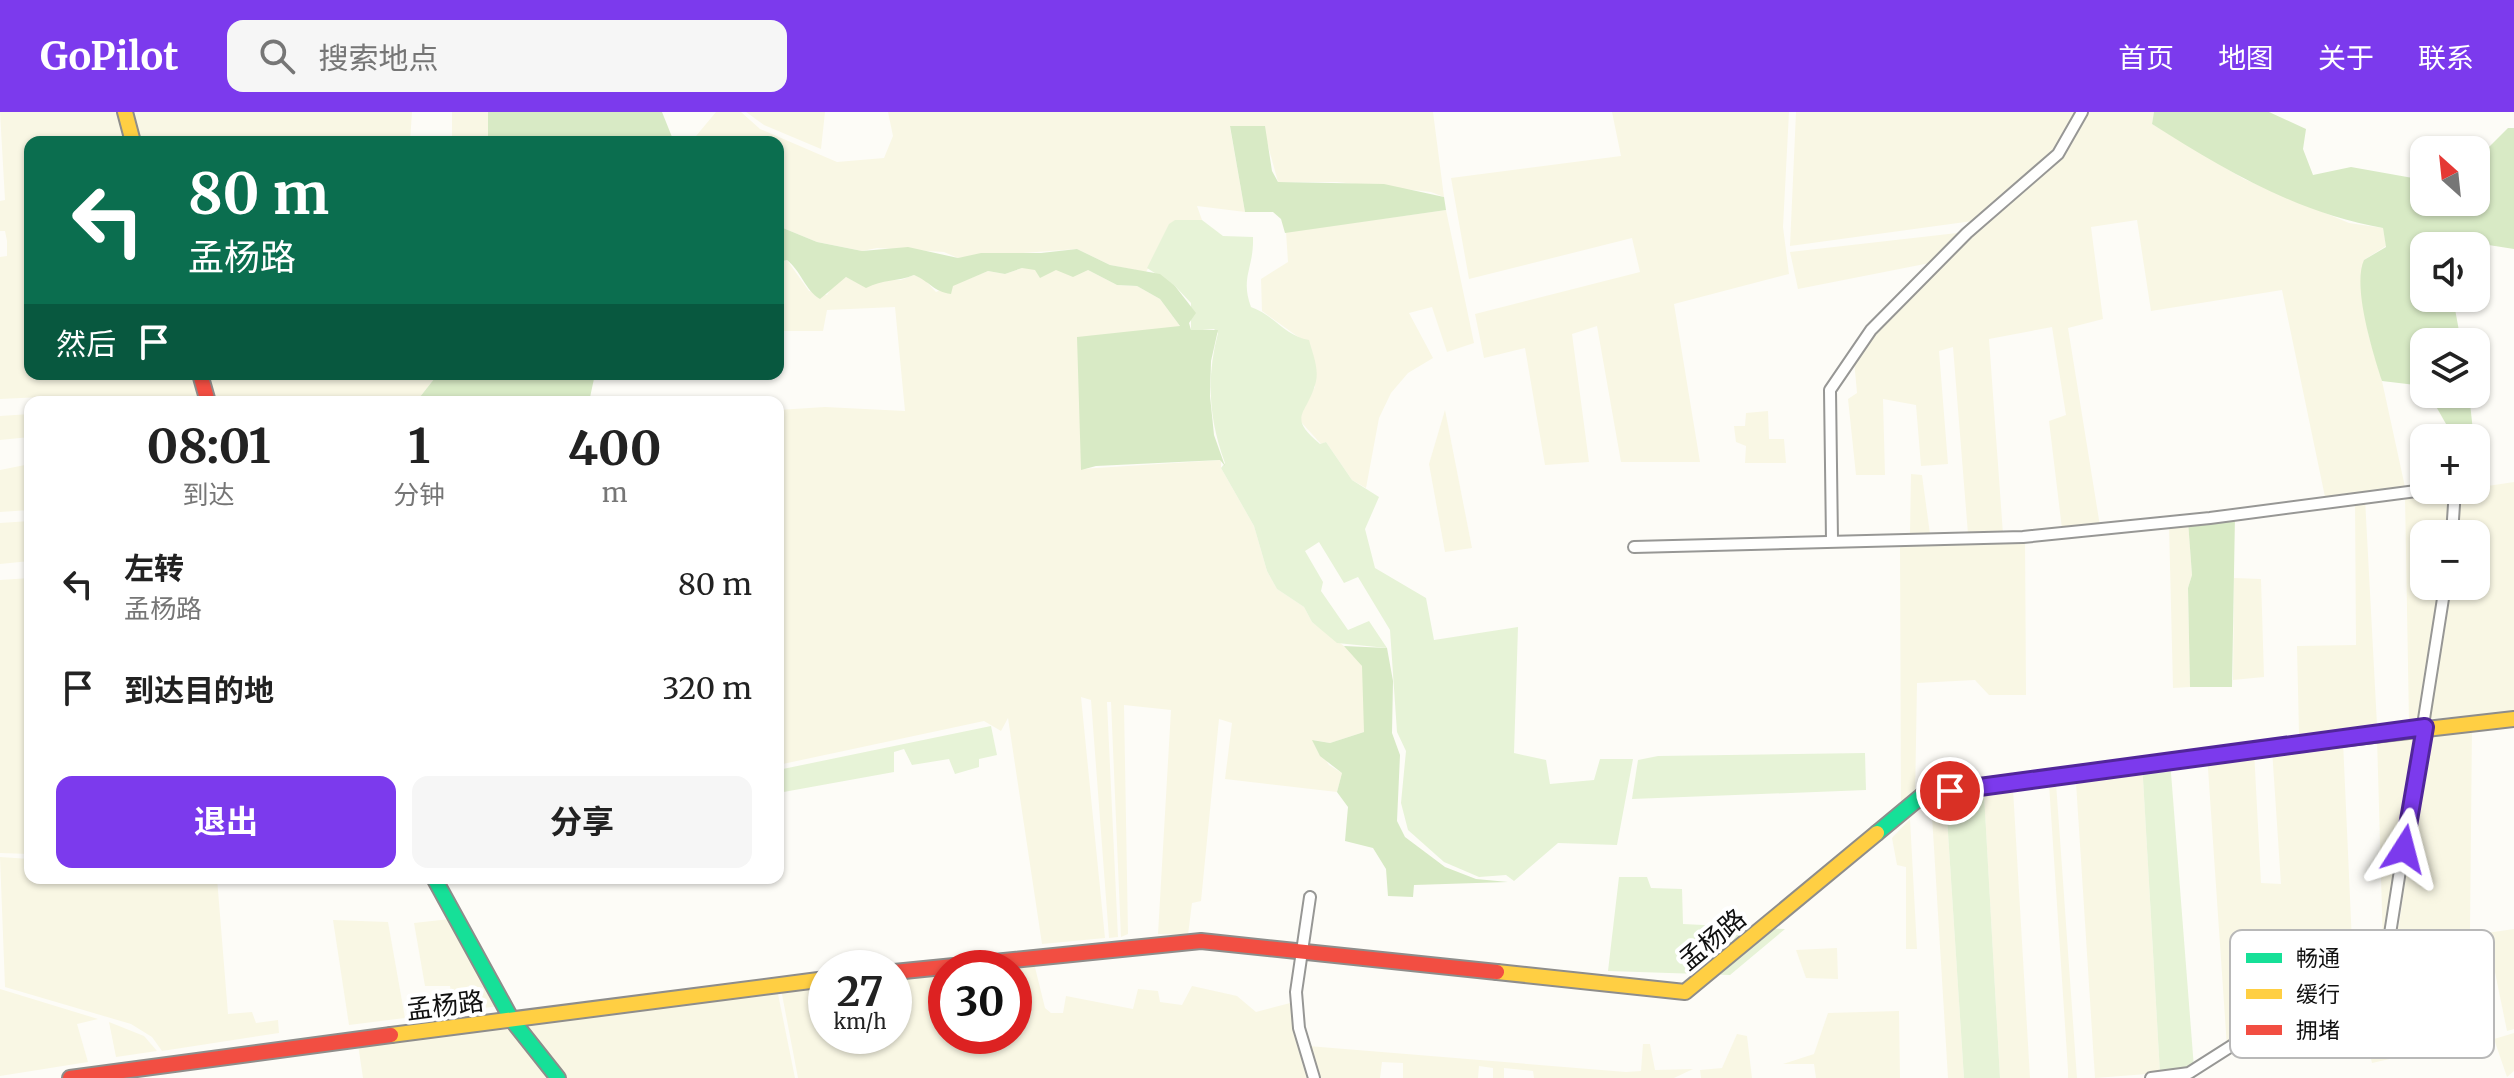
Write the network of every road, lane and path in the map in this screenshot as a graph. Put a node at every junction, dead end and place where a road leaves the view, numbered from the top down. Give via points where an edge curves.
1 (125, 112) edge
2 (2082, 112) edge
3 (131, 136) edge
4 (2410, 492) edge
5 (1832, 540) junction
6 (1634, 547) dead end
7 (2443, 600) edge
8 (2514, 719) edge
9 (2425, 727) junction
10 (437, 884) edge
11 (1310, 897) dead end
12 (2391, 930) edge
13 (1303, 951) junction
14 (912, 970) edge
15 (808, 981) edge
16 (512, 1020) junction
17 (2230, 1047) edge
18 (70, 1078) edge
19 (558, 1078) edge
20 (1314, 1078) edge
21 (2151, 1078) edge

1 - 3 main road
2 - 5 street via 2058,154 1967,233 1871,330 1830,390
4 - 5 street via 2023,537
5 - 6 street
7 - 9 street
8 - 9 main road, 孟杨路
9 - 12 street
9 - 13 main road, 孟杨路 via 1924,794 1685,992
10 - 16 main road
11 - 13 street
13 - 14 main road, 孟杨路 via 1201,941
13 - 20 street via 1296,992 1299,1028
15 - 16 main road, 孟杨路
16 - 18 main road, 孟杨路
16 - 19 main road
17 - 21 street via 2189,1073

